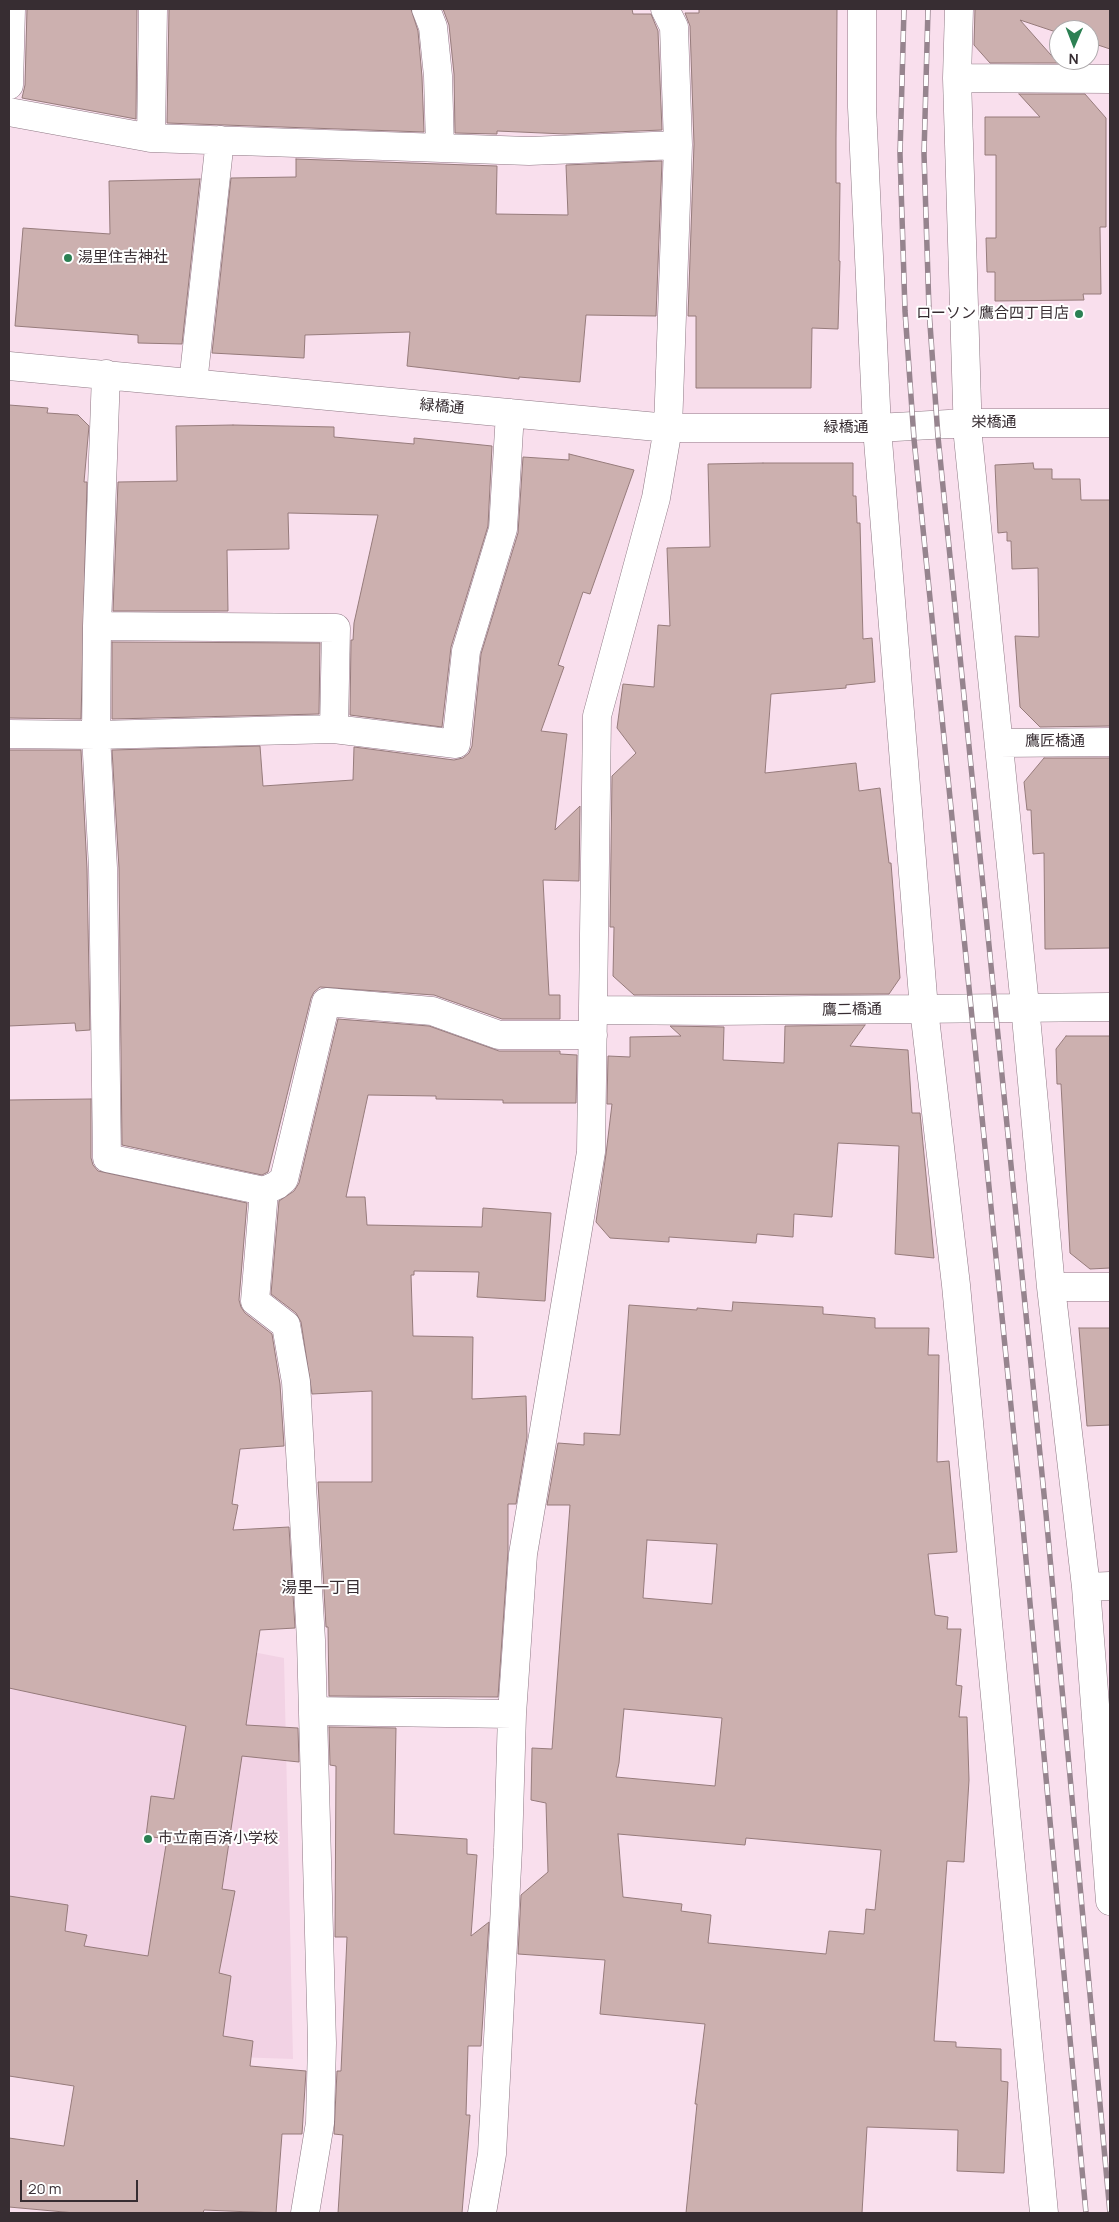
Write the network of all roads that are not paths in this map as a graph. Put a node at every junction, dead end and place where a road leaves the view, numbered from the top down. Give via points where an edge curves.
1 (12, 9) edge
2 (152, 9) edge
3 (426, 9) edge
4 (665, 9) edge
5 (862, 9) edge
6 (959, 9) edge
7 (957, 78) junction
8 (1110, 79) edge
9 (9, 85) edge
10 (9, 112) edge
11 (151, 138) junction
12 (220, 140) junction
13 (678, 145) junction
14 (440, 148) junction
15 (9, 366) edge
16 (106, 374) junction
17 (193, 383) junction
18 (510, 413) junction
19 (967, 423) junction
20 (1110, 423) edge
21 (668, 428) junction
22 (877, 428) junction
23 (97, 626) junction
24 (334, 729) junction
25 (9, 734) edge
26 (96, 735) junction
27 (1110, 742) edge
28 (999, 743) junction
29 (1025, 1006) junction
30 (1110, 1007) edge
31 (924, 1009) junction
32 (594, 1022) junction
33 (264, 1191) junction
34 (1051, 1287) junction
35 (1110, 1287) edge
36 (1098, 1586) edge
37 (314, 1711) junction
38 (512, 1714) junction
39 (1110, 1897) edge
40 (305, 2213) edge
41 (482, 2213) edge
42 (1044, 2213) edge

1 - 9 street
2 - 11 street
3 - 14 street via 433,27 438,76
4 - 13 street via 674,27
5 - 22 street via 862,107
6 - 7 street
7 - 8 street
7 - 19 street
10 - 11 street
11 - 12 street
12 - 14 street
12 - 17 street
13 - 14 street via 529,151
13 - 21 street
15 - 16 street, 緑橋通
16 - 17 street, 緑橋通
16 - 23 street
17 - 18 street, 緑橋通
18 - 21 street, 緑橋通
18 - 24 street via 503,529 466,651 456,744
19 - 20 street, 栄橋通
19 - 22 street, 栄橋通
19 - 28 street
21 - 22 street, 緑橋通
21 - 32 street via 656,498 597,716
22 - 31 street
23 - 24 street via 336,628
23 - 26 street
24 - 26 street
25 - 26 street
26 - 33 street via 103,868 107,1158
27 - 28 street, 鷹匠橋通
28 - 29 street
29 - 30 street, 鷹二橋通
29 - 31 street, 鷹二橋通
29 - 34 street
31 - 32 street, 鷹二橋通 via 714,1011
31 - 42 street via 956,1285
32 - 33 street, 鷹二橋通 via 499,1035 432,1011 326,1002 284,1180
32 - 38 street via 591,1152 523,1554
33 - 37 street via 255,1301 286,1325 296,1382
34 - 35 street
34 - 36 street
36 - 39 street
37 - 38 street
37 - 40 street via 322,2043 320,2123
38 - 41 street via 492,2154

